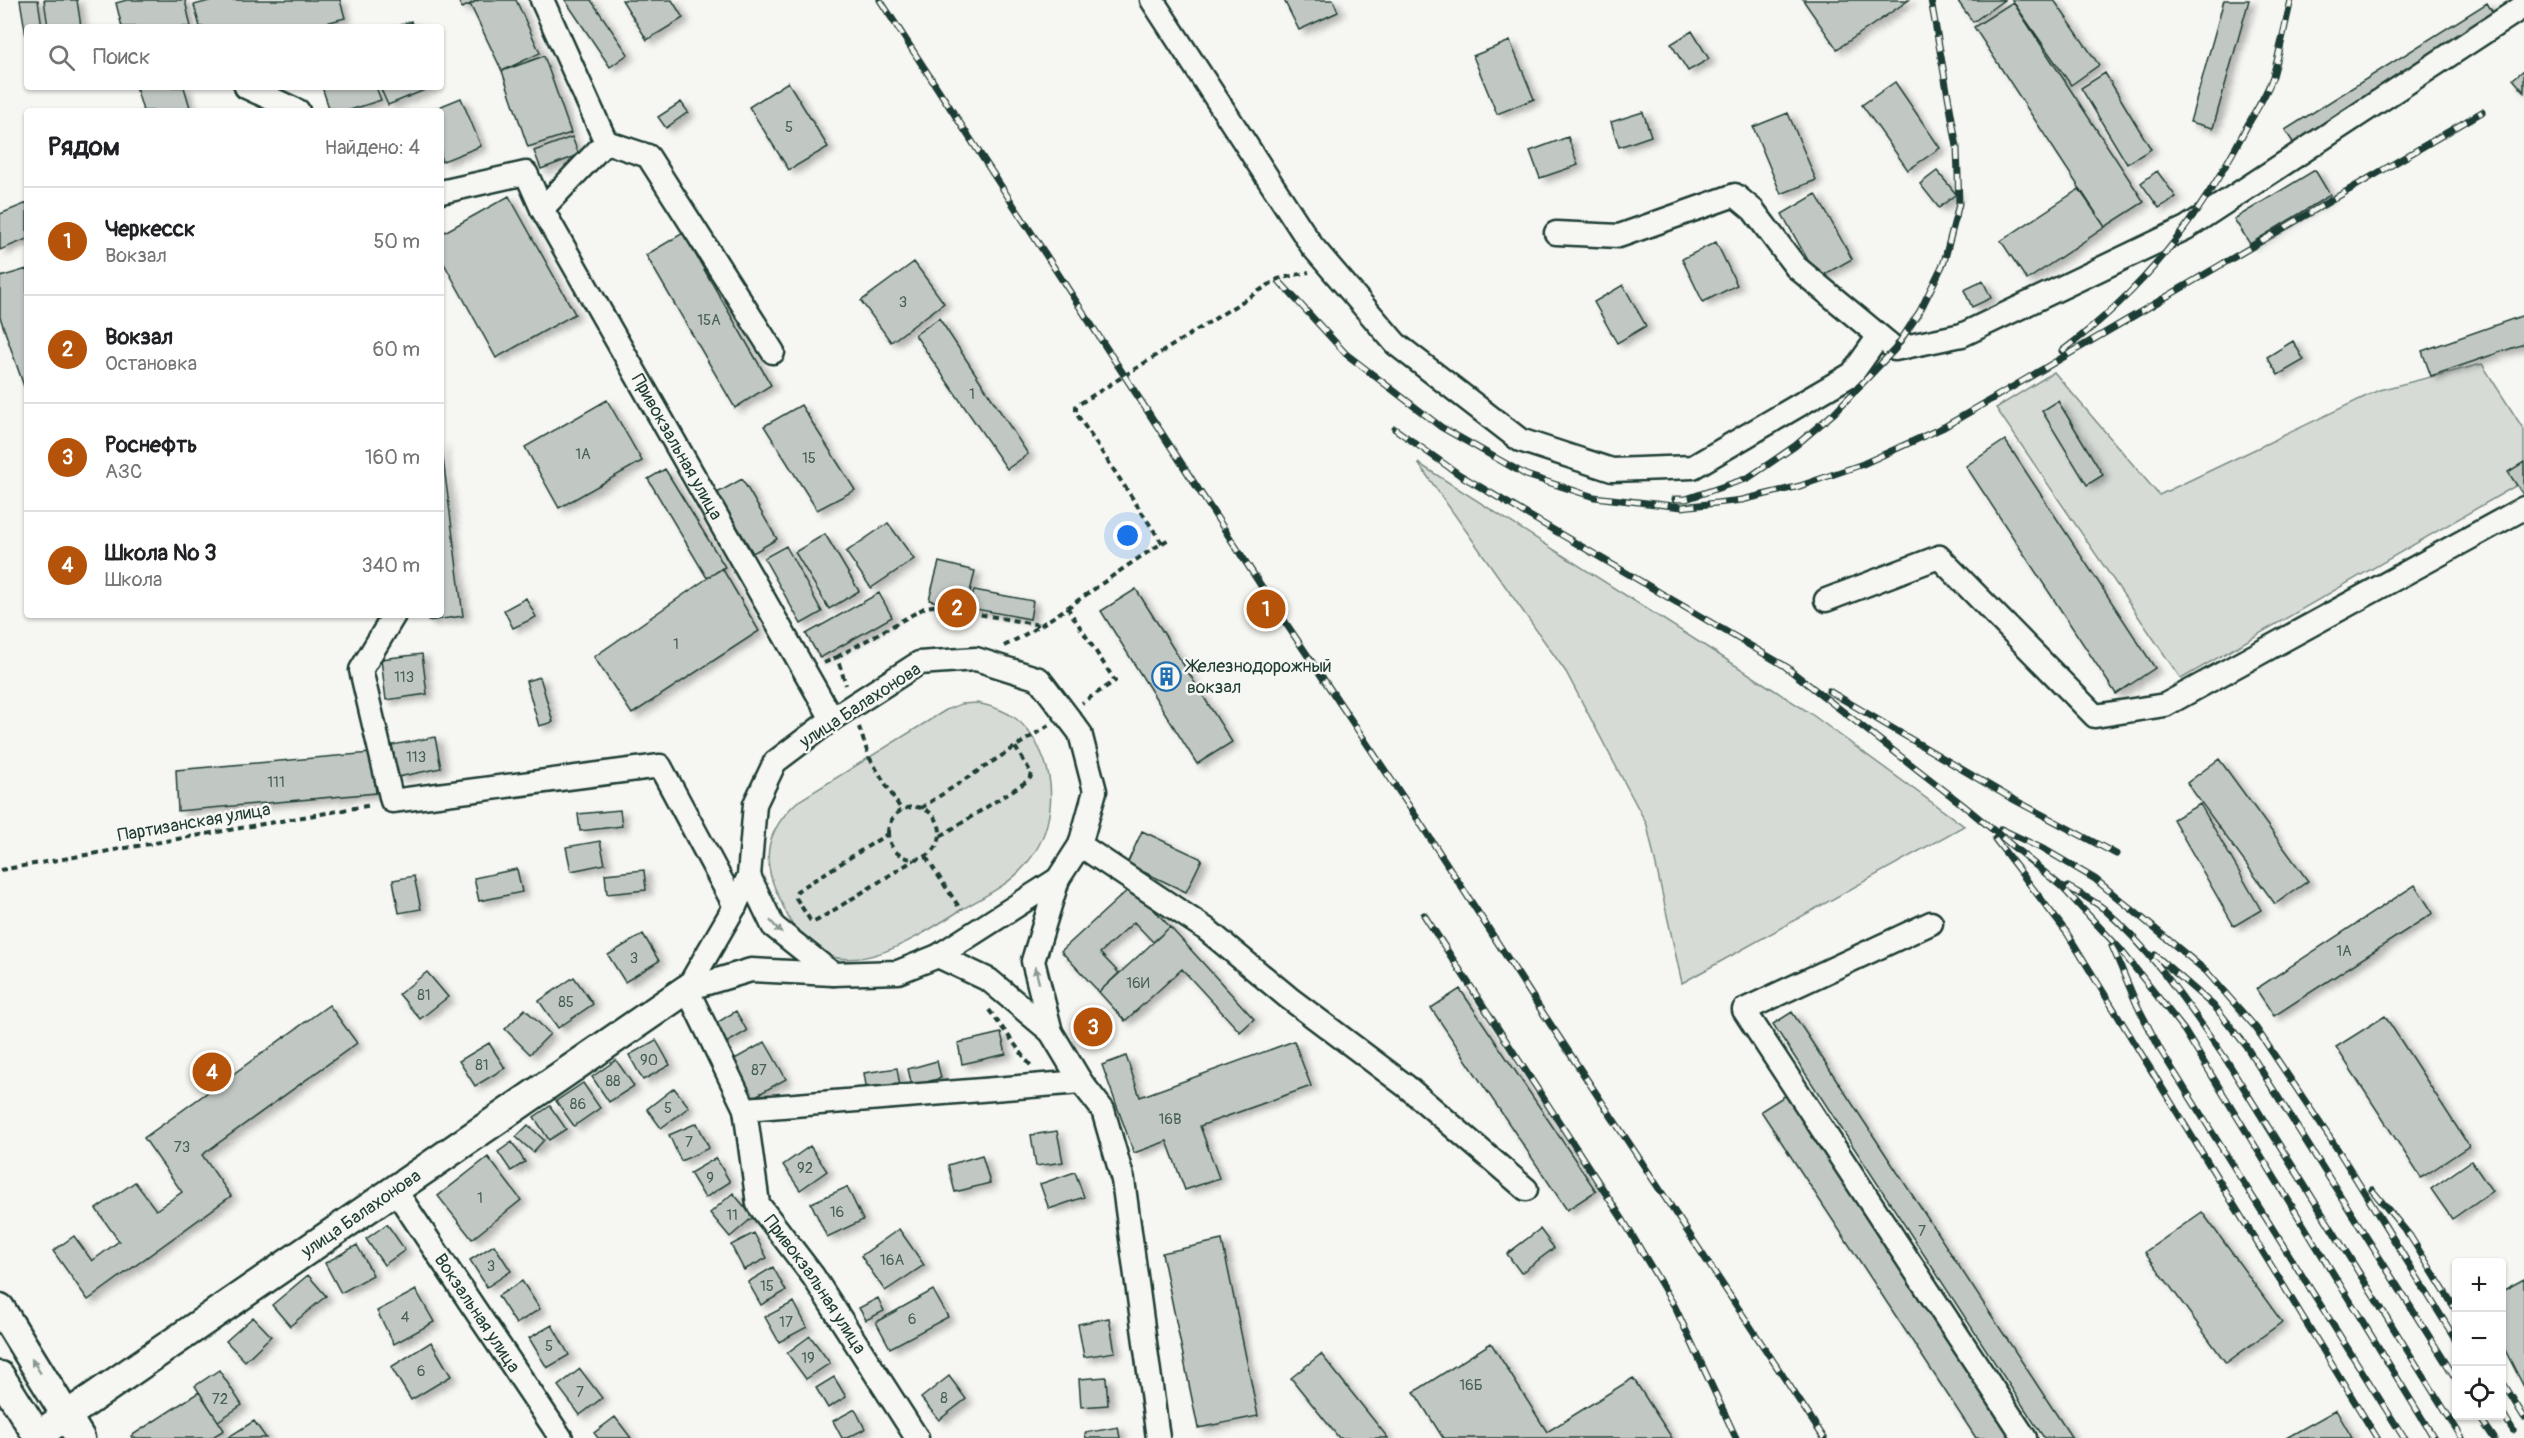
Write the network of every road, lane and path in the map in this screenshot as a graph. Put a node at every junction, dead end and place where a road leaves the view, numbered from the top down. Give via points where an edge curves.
1 (542, 0) edge
2 (1152, 0) edge
3 (2524, 6) edge
4 (252, 90) edge
5 (292, 108) edge
6 (606, 142) junction
7 (444, 191) edge
8 (542, 209) junction
9 (1556, 233) dead end
10 (1328, 263) junction
11 (1879, 336) junction
12 (773, 352) dead end
13 (2524, 508) edge
14 (1169, 539) dead end
15 (1162, 543) junction
16 (1826, 600) dead end
17 (392, 618) edge
18 (1040, 625) junction
19 (837, 657) dead end
20 (976, 659) junction
21 (832, 719) junction
22 (1015, 747) dead end
23 (392, 801) junction
24 (889, 833) junction
25 (941, 836) junction
26 (1080, 845) junction
27 (926, 856) junction
28 (914, 860) junction
29 (0, 870) edge
30 (749, 876) junction
31 (1058, 879) junction
32 (735, 906) junction
33 (961, 910) dead end
34 (1931, 923) dead end
35 (938, 956) junction
36 (833, 974) junction
37 (687, 990) junction
38 (983, 1003) dead end
39 (1051, 1032) junction
40 (1081, 1082) junction
41 (1044, 1084) junction
42 (745, 1109) junction
43 (1526, 1189) dead end
44 (395, 1190) junction
45 (0, 1308) edge
46 (0, 1376) edge
47 (73, 1427) edge
48 (37, 1437) edge
49 (561, 1438) edge
50 (917, 1438) edge
51 (1158, 1438) edge
52 (2025, 1438) edge

1 - 6 street
2 - 10 street via 1312,246
3 - 11 street via 2186,228 1962,335 1895,349
4 - 5 street
6 - 8 street
6 - 12 street via 648,156
7 - 8 street, Привокзальная улица via 526,173
8 - 21 street, Привокзальная улица
9 - 11 street via 1619,236 1735,195 1753,210 1796,267
10 - 11 street via 1396,344 1520,441 1612,470 1693,468 1852,374
10 - 15 path via 1313,271 1278,279 1076,406 1076,413
13 - 16 street via 2165,705 2096,716 1939,556
14 - 15 path
15 - 18 path
17 - 23 street via 361,670
18 - 19 path via 926,607
18 - 20 path
20 - 21 street, улица Балахонова via 919,663
20 - 26 street, улица Балахонова via 1039,679 1080,733 1095,791
21 - 30 street, улица Балахонова via 775,762 754,804
22 - 25 path via 1030,769 1029,780
23 - 29 path, Партизанская улица
23 - 32 street via 660,766
24 - 25 path via 897,814 908,808 921,808 932,813
24 - 28 path via 892,848
24 - 28 path via 797,891 795,898 810,920 818,920
25 - 27 path via 936,848
26 - 31 street, улица Балахонова
26 - 43 street via 1206,929 1289,999 1406,1086
27 - 28 path
27 - 33 path
30 - 32 street, улица Балахонова
30 -> 36 street via 773,926
31 - 35 street, улица Балахонова
39 -> 31 street via 1033,962
32 - 37 street, улица Балахонова
34 - 52 street via 1744,1010
35 - 36 street, улица Балахонова via 898,972
35 - 39 street via 989,981
36 - 37 street, улица Балахонова via 752,970
37 - 42 street, Привокзальная улица
37 - 44 main road, улица Балахонова
38 - 41 path
39 - 40 street
40 - 41 street
40 - 51 street via 1103,1110 1123,1180
41 - 42 street
42 - 50 street, Привокзальная улица via 758,1204 813,1276
44 - 47 main road, улица Балахонова
44 - 49 street, Вокзальная улица
47 -> 45 main road
46 - 48 main road
47 - 48 main road, улица Балахонова

